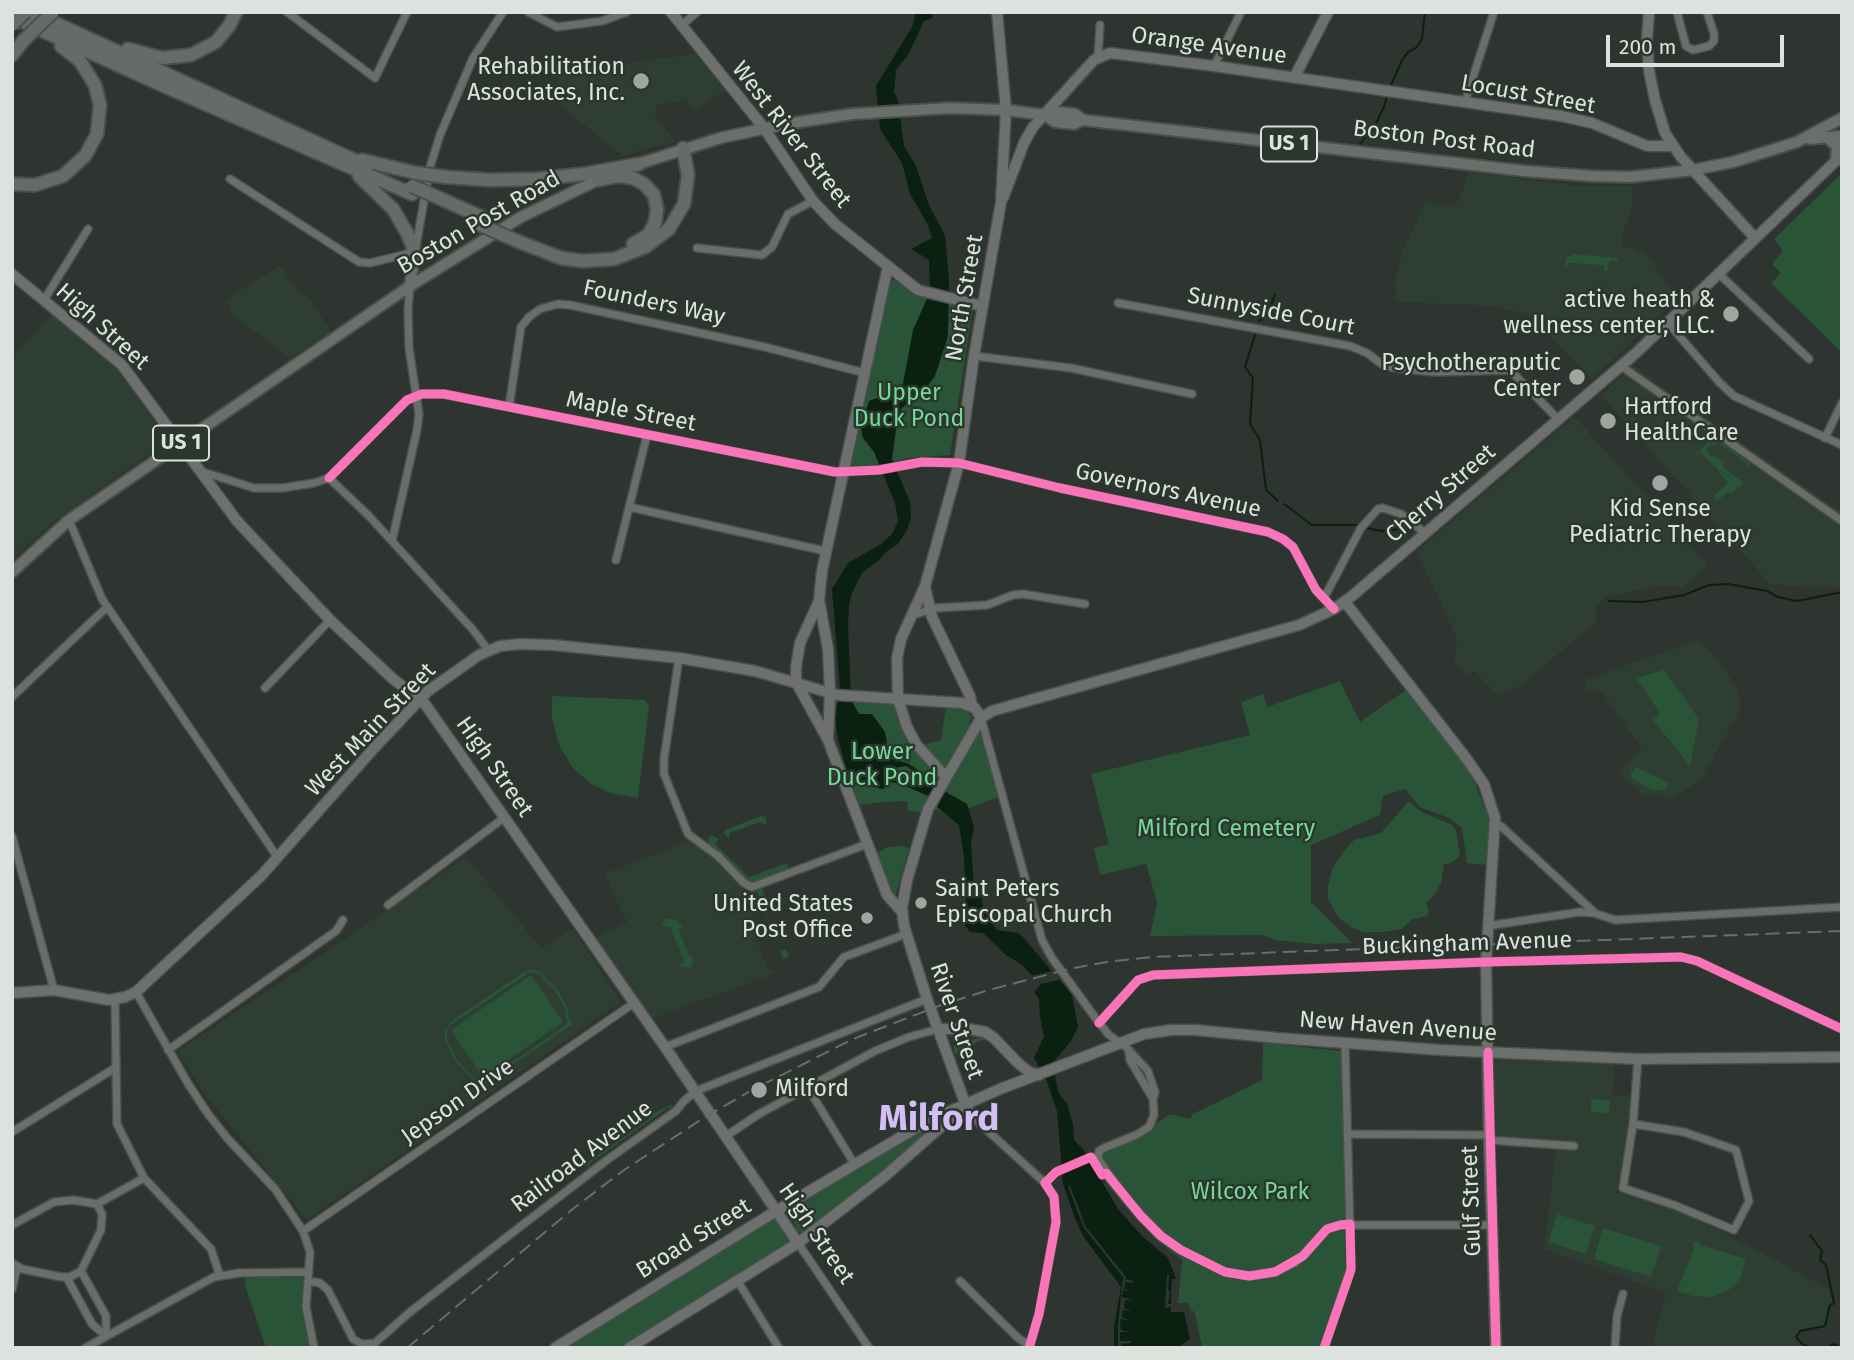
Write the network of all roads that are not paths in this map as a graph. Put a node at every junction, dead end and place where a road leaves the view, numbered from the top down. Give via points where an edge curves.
1 (25, 12) edge
2 (236, 12) edge
3 (287, 12) edge
4 (407, 12) edge
5 (503, 12) edge
6 (528, 12) edge
7 (627, 12) edge
8 (671, 12) edge
9 (697, 12) edge
10 (997, 12) edge
11 (1241, 12) edge
12 (1328, 12) edge
13 (1494, 12) edge
14 (1650, 12) edge
15 (1677, 12) edge
16 (1707, 12) edge
17 (12, 17) edge
18 (39, 17) edge
19 (12, 25) edge
20 (1100, 25) dead end
21 (681, 26) junction
22 (12, 53) edge
23 (1098, 56) junction
24 (1214, 66) junction
25 (1294, 78) junction
26 (1465, 102) junction
27 (1006, 110) junction
28 (1045, 115) junction
29 (1842, 118) edge
30 (764, 128) junction
31 (1825, 136) junction
32 (1842, 136) edge
33 (1797, 142) junction
34 (1673, 146) junction
35 (683, 148) junction
36 (324, 151) junction
37 (1839, 157) edge
38 (639, 164) junction
39 (1693, 170) junction
40 (230, 179) dead end
41 (599, 180) junction
42 (12, 184) edge
43 (413, 184) junction
44 (813, 201) junction
45 (1001, 202) junction
46 (88, 229) dead end
47 (1755, 237) junction
48 (522, 239) junction
49 (698, 248) dead end
50 (415, 253) junction
51 (888, 266) junction
52 (12, 274) edge
53 (1719, 274) junction
54 (410, 286) junction
55 (44, 300) junction
56 (1118, 303) dead end
57 (982, 306) junction
58 (1668, 323) junction
59 (974, 356) junction
60 (1810, 359) dead end
61 (1621, 366) junction
62 (865, 373) junction
63 (1192, 394) dead end
64 (415, 396) junction
65 (1842, 403) edge
66 (509, 408) junction
67 (1559, 420) junction
68 (647, 435) junction
69 (1825, 438) junction
70 (179, 444) junction
71 (1842, 445) edge
72 (959, 463) junction
73 (199, 470) junction
74 (842, 473) junction
75 (329, 478) junction
76 (629, 508) junction
77 (69, 520) junction
78 (1842, 522) edge
79 (1425, 533) junction
80 (391, 541) junction
81 (825, 551) junction
82 (616, 561) dead end
83 (12, 572) edge
84 (925, 586) junction
85 (1324, 598) junction
86 (819, 600) junction
87 (1345, 602) junction
88 (1085, 604) dead end
89 (107, 607) junction
90 (1334, 609) junction
91 (930, 610) junction
92 (913, 615) junction
93 (330, 620) junction
94 (488, 650) junction
95 (679, 657) junction
96 (796, 682) junction
97 (265, 688) dead end
98 (834, 694) junction
99 (12, 697) edge
100 (420, 699) junction
101 (898, 699) junction
102 (972, 706) junction
103 (981, 718) junction
104 (828, 740) junction
105 (944, 781) junction
106 (505, 817) junction
107 (1496, 824) junction
108 (12, 836) edge
109 (867, 844) junction
110 (278, 858) junction
111 (388, 905) dead end
112 (1842, 907) edge
113 (902, 912) junction
114 (1594, 912) junction
115 (343, 920) dead end
116 (1487, 926) junction
117 (906, 934) junction
118 (1486, 962) junction
119 (54, 990) junction
120 (136, 992) junction
121 (12, 993) edge
122 (115, 999) junction
123 (927, 999) junction
124 (634, 1003) junction
125 (1099, 1023) junction
126 (938, 1028) junction
127 (1842, 1029) edge
128 (1119, 1042) junction
129 (1345, 1044) junction
130 (665, 1047) junction
131 (168, 1050) junction
132 (1488, 1052) junction
133 (1842, 1057) edge
134 (1638, 1059) junction
135 (1018, 1063) junction
136 (115, 1068) junction
137 (1041, 1074) junction
138 (808, 1087) junction
139 (1000, 1089) junction
140 (696, 1091) junction
141 (965, 1103) junction
142 (926, 1122) junction
143 (1633, 1124) junction
144 (12, 1132) edge
145 (1348, 1134) junction
146 (932, 1135) junction
147 (726, 1136) junction
148 (1489, 1137) junction
149 (1574, 1146) dead end
150 (855, 1165) junction
151 (144, 1178) junction
152 (97, 1204) junction
153 (776, 1211) junction
154 (1350, 1224) junction
155 (12, 1225) edge
156 (1492, 1225) junction
157 (303, 1231) junction
158 (798, 1243) junction
159 (14, 1270) edge
160 (81, 1271) junction
161 (220, 1276) junction
162 (308, 1276) junction
163 (67, 1278) junction
164 (737, 1280) junction
165 (960, 1281) dead end
166 (12, 1289) edge
167 (1623, 1294) dead end
168 (106, 1336) junction
169 (91, 1346) edge
170 (1029, 1347) edge
171 (314, 1348) edge
172 (555, 1348) edge
173 (629, 1348) edge
174 (779, 1348) edge
175 (869, 1348) edge
176 (1324, 1348) edge
177 (1496, 1348) edge
178 (1615, 1348) edge

1 - 19 highway, bridge
2 - 18 highway via 210,46 169,59
3 - 4 street via 375,78
5 - 50 street via 473,58 440,135
6 - 7 street via 557,27 602,21
8 - 21 main road, West River Street
9 - 21 street
10 - 27 main road, North Street
11 - 24 street
12 - 25 main road, Orange Avenue
13 - 26 street
14 - 34 main road via 1651,83 1660,120
15 - 16 street via 1686,46 1693,50 1714,41
17 - 18 highway
18 - 22 highway, bridge
18 - 36 highway
18 - 42 highway via 85,67 97,91 100,119 89,150 70,171 43,183
20 - 23 street
21 - 30 main road, West River Street
23 - 24 main road, Orange Avenue via 1119,53
23 - 28 main road, Orange Avenue
24 - 25 main road, Orange Avenue
25 - 26 main road, Locust Street
26 - 34 main road, Locust Street via 1579,120 1647,146
27 - 28 main road, Boston Post Road / US 1
27 - 30 main road, Boston Post Road / US 1 via 950,107 874,112
27 - 45 main road, North Street
28 - 39 main road, Boston Post Road / US 1 via 1075,114 1083,120 1561,175 1630,177
28 - 45 main road, Orange Avenue via 1024,143
29 - 33 main road, Boston Post Road / US 1
30 - 35 main road, Boston Post Road / US 1
30 - 44 main road, West River Street
31 - 32 main road, Boston Post Road / US 1
31 - 33 main road, Boston Post Road / US 1
31 - 37 main road via 1838,146
33 - 39 main road, Boston Post Road / US 1
34 - 39 main road
35 - 38 main road, Boston Post Road / US 1
35 - 48 highway via 688,175 684,204 668,229 645,247 614,259 582,261 561,258
36 - 43 highway
36 - 50 highway via 381,195 398,217
37 - 47 main road, Cherry Street
38 - 41 main road, Boston Post Road / US 1
38 - 43 highway, bridge via 584,174 490,180 446,177
39 - 47 main road
40 - 50 street via 359,262
41 - 48 highway via 626,177 650,189 657,209 648,235 626,247 593,254
41 - 54 main road, Boston Post Road / US 1 via 521,217
43 - 48 highway, bridge via 439,202
44 - 49 street via 788,214 772,247 762,255
44 - 51 main road, West River Street
45 - 57 main road, North Street
46 - 55 street
47 - 53 main road, Cherry Street
50 - 54 main road
51 - 57 main road, West River Street via 918,290
51 - 62 main road
52 - 55 main road, High Street
53 - 58 main road, Cherry Street
53 - 60 street
54 - 64 street via 408,331
54 - 70 main road, Boston Post Road / US 1
55 - 70 main road, High Street via 122,365
56 - 67 street, Sunnyside Court via 1350,346 1395,368 1435,372 1508,369
57 - 59 main road, North Street
58 - 61 main road, Cherry Street
58 - 69 street via 1734,396
59 - 63 street via 1071,368
59 - 72 main road, North Street
61 - 67 main road, Cherry Street
61 - 78 street
62 - 66 street, Founders Way via 558,304 533,313 521,327
62 - 74 main road
64 - 66 street, Maple Street via 444,394
64 - 75 street via 399,406
64 - 80 street via 417,430
65 - 69 street
66 - 68 street, Maple Street
67 - 79 main road, Cherry Street
68 - 74 street, Maple Street
68 - 76 street
69 - 71 street
70 - 73 main road, High Street
70 - 77 main road, Boston Post Road / US 1
72 - 74 street, Maple Street via 922,462
72 - 84 main road, North Street
72 - 85 street, Governors Avenue via 1274,534 1293,547
73 - 75 street via 254,488 282,488
73 - 93 main road, High Street via 237,521
74 - 81 main road
75 - 80 street
76 - 81 street
76 - 82 street
77 - 83 main road, Boston Post Road / US 1
77 - 89 street
79 - 85 street via 1401,514 1378,509 1361,528
79 - 87 main road, Cherry Street
80 - 94 street
81 - 86 main road
84 - 91 main road, North Street
84 - 92 main road, North Street
85 - 90 street, Governors Avenue
86 - 96 main road via 800,643
86 - 98 main road
87 - 90 main road, Cherry Street
87 - 107 main road, Gulf Street via 1478,775
88 - 91 street via 1023,594 987,605
89 - 99 street
89 - 110 street
90 - 103 main road, Cherry Street via 1299,625 992,711
91 - 92 street
91 - 102 main road, North Street
92 - 101 main road, North Street via 898,648
93 - 97 street
93 - 100 main road, High Street
94 - 95 main road, West Main Street via 553,645
94 - 100 main road, West Main Street
95 - 96 main road, West Main Street
95 - 109 street via 664,774 688,834 752,887
96 - 98 main road, West Main Street
96 - 104 main road
98 - 101 main road, West Main Street
98 - 104 main road
100 - 106 main road, High Street
100 - 110 main road, West Main Street
101 - 102 main road, West Main Street
101 - 105 main road, North Street via 916,744
102 - 103 main road
103 - 105 main road, River Street
103 - 125 street via 1042,940
104 - 109 main road
105 - 113 main road, River Street via 928,809
106 - 111 street
106 - 124 main road, High Street
107 - 114 street
107 - 116 main road, Gulf Street
108 - 119 street
109 - 113 main road via 887,895
110 - 120 main road, West Main Street
112 - 114 street via 1615,920
113 - 117 main road, River Street
114 - 116 street via 1566,912
115 - 131 street via 336,931
116 - 118 main road, Gulf Street
117 - 123 main road, River Street
117 - 130 street via 844,957 819,987
118 - 125 street, Buckingham Avenue via 1153,975 1138,980
118 - 127 street, Buckingham Avenue via 1686,958
118 - 132 main road, Gulf Street
119 - 121 main road, West Main Street
119 - 122 main road, West Main Street
120 - 122 main road, West Main Street
120 - 131 street
122 - 136 street
123 - 126 main road, River Street
123 - 140 street, Railroad Avenue
124 - 130 main road, High Street
124 - 157 street, Jepson Drive
125 - 128 street
126 - 135 main road via 985,1032
126 - 138 street via 875,1051
126 - 141 main road, River Street
128 - 129 main road, New Haven Avenue via 1186,1029
128 - 137 main road, New Haven Avenue
128 - 154 street via 1153,1099 1154,1115 1149,1127 1099,1151 1098,1159 1161,1236 1222,1271 1249,1276 1275,1272 1303,1256 1327,1229
129 - 132 main road, New Haven Avenue
129 - 145 street
130 - 140 main road, High Street
131 - 157 street via 208,1114 275,1189
132 - 134 main road, New Haven Avenue
132 - 148 main road, Gulf Street
133 - 134 main road, New Haven Avenue
134 - 143 street
135 - 137 main road
135 - 139 main road via 1017,1077
136 - 144 street
136 - 151 street via 117,1124
137 - 139 main road, New Haven Avenue
138 - 147 street
138 - 150 street
139 - 141 main road, New Haven Avenue
140 - 147 main road, High Street
140 - 162 street, Railroad Avenue via 375,1343 353,1339 328,1290
141 - 142 main road, Broad Street
141 - 146 main road
141 - 170 street via 979,1122 1040,1177 1054,1197 1056,1222
142 - 146 main road
142 - 150 main road, Broad Street
143 - 143 street via 1684,1132 1736,1150 1749,1201 1734,1230 1623,1188
145 - 148 street
145 - 154 street
146 - 158 main road
147 - 153 main road, High Street
148 - 149 street
148 - 156 main road, Gulf Street
150 - 153 main road, Broad Street
151 - 152 street
151 - 161 street via 211,1249
152 - 155 street via 60,1200
152 - 160 street via 101,1230
153 - 158 main road, High Street
153 - 172 main road, Broad Street
154 - 156 street
154 - 176 street via 1351,1270
156 - 177 main road, Gulf Street
157 - 162 street via 310,1248
158 - 164 main road
158 - 175 street, High Street
159 - 163 street
159 - 166 street
160 - 163 street
160 - 168 street via 106,1315
161 - 162 street
161 - 168 street
162 - 171 street via 307,1317
163 - 168 street via 92,1324
164 - 173 main road
164 - 174 street
165 - 170 street
167 - 178 street
168 - 169 street

